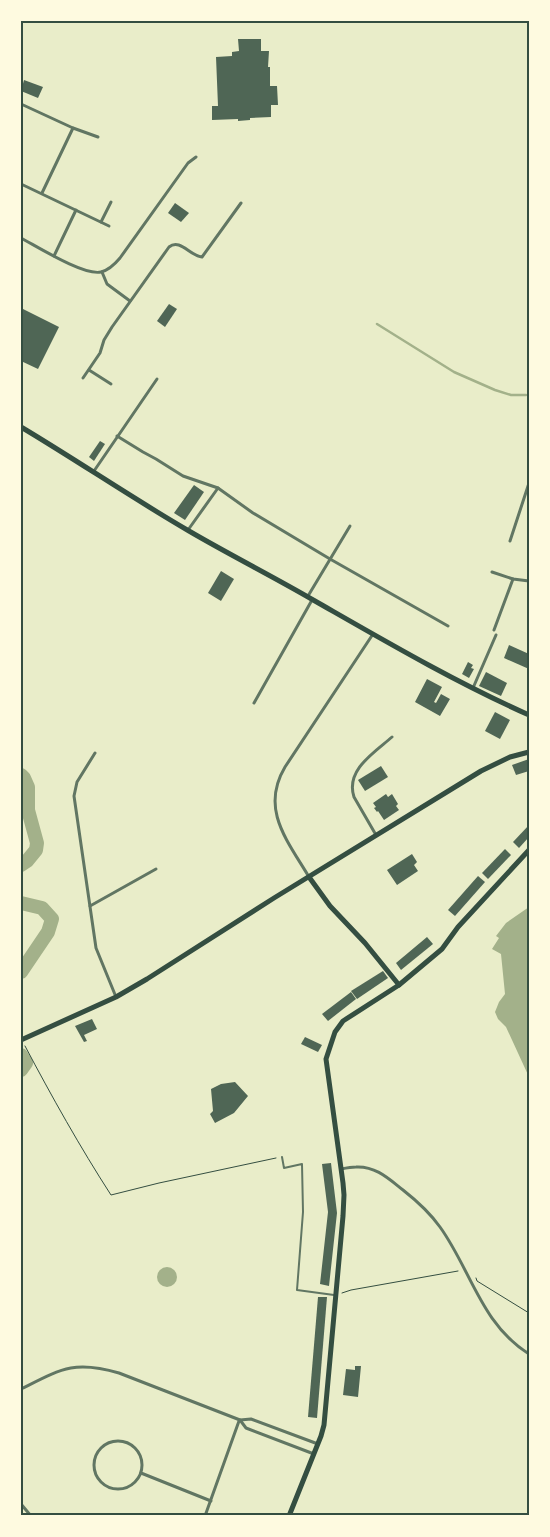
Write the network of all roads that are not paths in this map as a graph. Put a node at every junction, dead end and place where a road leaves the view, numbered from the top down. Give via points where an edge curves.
1 (21, 104) edge
2 (73, 128) junction
3 (98, 137) dead end
4 (196, 158) dead end
5 (21, 184) edge
6 (42, 193) junction
7 (111, 202) dead end
8 (241, 202) dead end
9 (76, 210) junction
10 (101, 222) junction
11 (108, 226) dead end
12 (21, 238) edge
13 (54, 256) junction
14 (102, 272) junction
15 (130, 300) junction
16 (89, 370) junction
17 (83, 378) dead end
18 (157, 379) dead end
19 (111, 384) dead end
20 (21, 428) edge
21 (117, 436) junction
22 (94, 471) junction
23 (529, 483) edge
24 (218, 488) junction
25 (350, 526) dead end
26 (188, 530) junction
27 (510, 541) dead end
28 (330, 559) junction
29 (492, 572) dead end
30 (513, 579) junction
31 (529, 581) edge
32 (310, 598) junction
33 (448, 626) dead end
34 (494, 630) dead end
35 (373, 634) junction
36 (496, 635) dead end
37 (473, 689) junction
38 (254, 703) dead end
39 (529, 715) edge
40 (392, 736) dead end
41 (529, 752) edge
42 (94, 753) dead end
43 (376, 835) junction
44 (529, 850) edge
45 (156, 870) dead end
46 (309, 877) junction
47 (90, 906) junction
48 (399, 985) junction
49 (116, 997) junction
50 (23, 1043) edge
51 (282, 1157) road end
52 (341, 1169) junction
53 (336, 1295) junction
54 (529, 1354) edge
55 (21, 1390) edge
56 (240, 1420) junction
57 (318, 1444) junction
58 (314, 1454) junction
59 (141, 1473) junction
60 (210, 1501) junction
61 (21, 1504) edge
62 (30, 1516) edge
63 (205, 1516) edge
64 (289, 1516) edge

1 - 2 street
2 - 3 street
2 - 6 street
4 - 14 street via 188,163 117,262
5 - 6 street
6 - 9 street
7 - 10 street
8 - 15 street via 203,256 199,257 178,244 171,245
9 - 10 street
9 - 13 street
10 - 11 street
12 - 13 street
13 - 14 street via 83,270
14 - 15 street via 107,284
15 - 16 street
16 - 17 street
16 - 19 street
18 - 21 street
20 - 22 main road
21 - 22 street
21 - 24 street via 183,476
22 - 26 main road
23 - 27 street
24 - 26 street
24 - 28 street
25 - 28 street
26 - 32 main road
28 - 32 street
28 - 33 street
29 - 30 street
30 - 31 street
30 - 34 street
32 - 35 main road
32 - 38 street
35 - 37 main road
35 - 46 street via 285,767 276,787 274,807 279,824
36 - 37 street
37 - 39 main road
40 - 43 street via 364,762 352,779 354,797
41 - 43 main road via 482,771
42 - 47 street via 76,782 74,796
43 - 46 main road
44 - 48 main road via 458,927 442,949
45 - 47 street
46 - 48 main road
46 - 49 main road
47 - 49 street via 96,948
48 - 52 main road via 343,1021 329,1046 326,1059
49 - 50 main road via 29,1037
51 - 53 lane via 284,1168 302,1164 303,1212 297,1290
52 - 53 main road via 344,1196
52 - 54 street via 356,1167 380,1172 430,1214 494,1323
53 - 57 main road via 324,1425
55 - 56 street via 75,1366 104,1368
56 - 57 street via 251,1419
56 - 58 street via 246,1428
56 - 60 street
57 - 58 main road
58 - 64 main road
59 - 59 street via 138,1452 127,1443 120,1441 105,1445 96,1457 96,1474 100,1481 114,1489 130,1486
59 - 60 street
60 - 63 street
61 - 62 street

